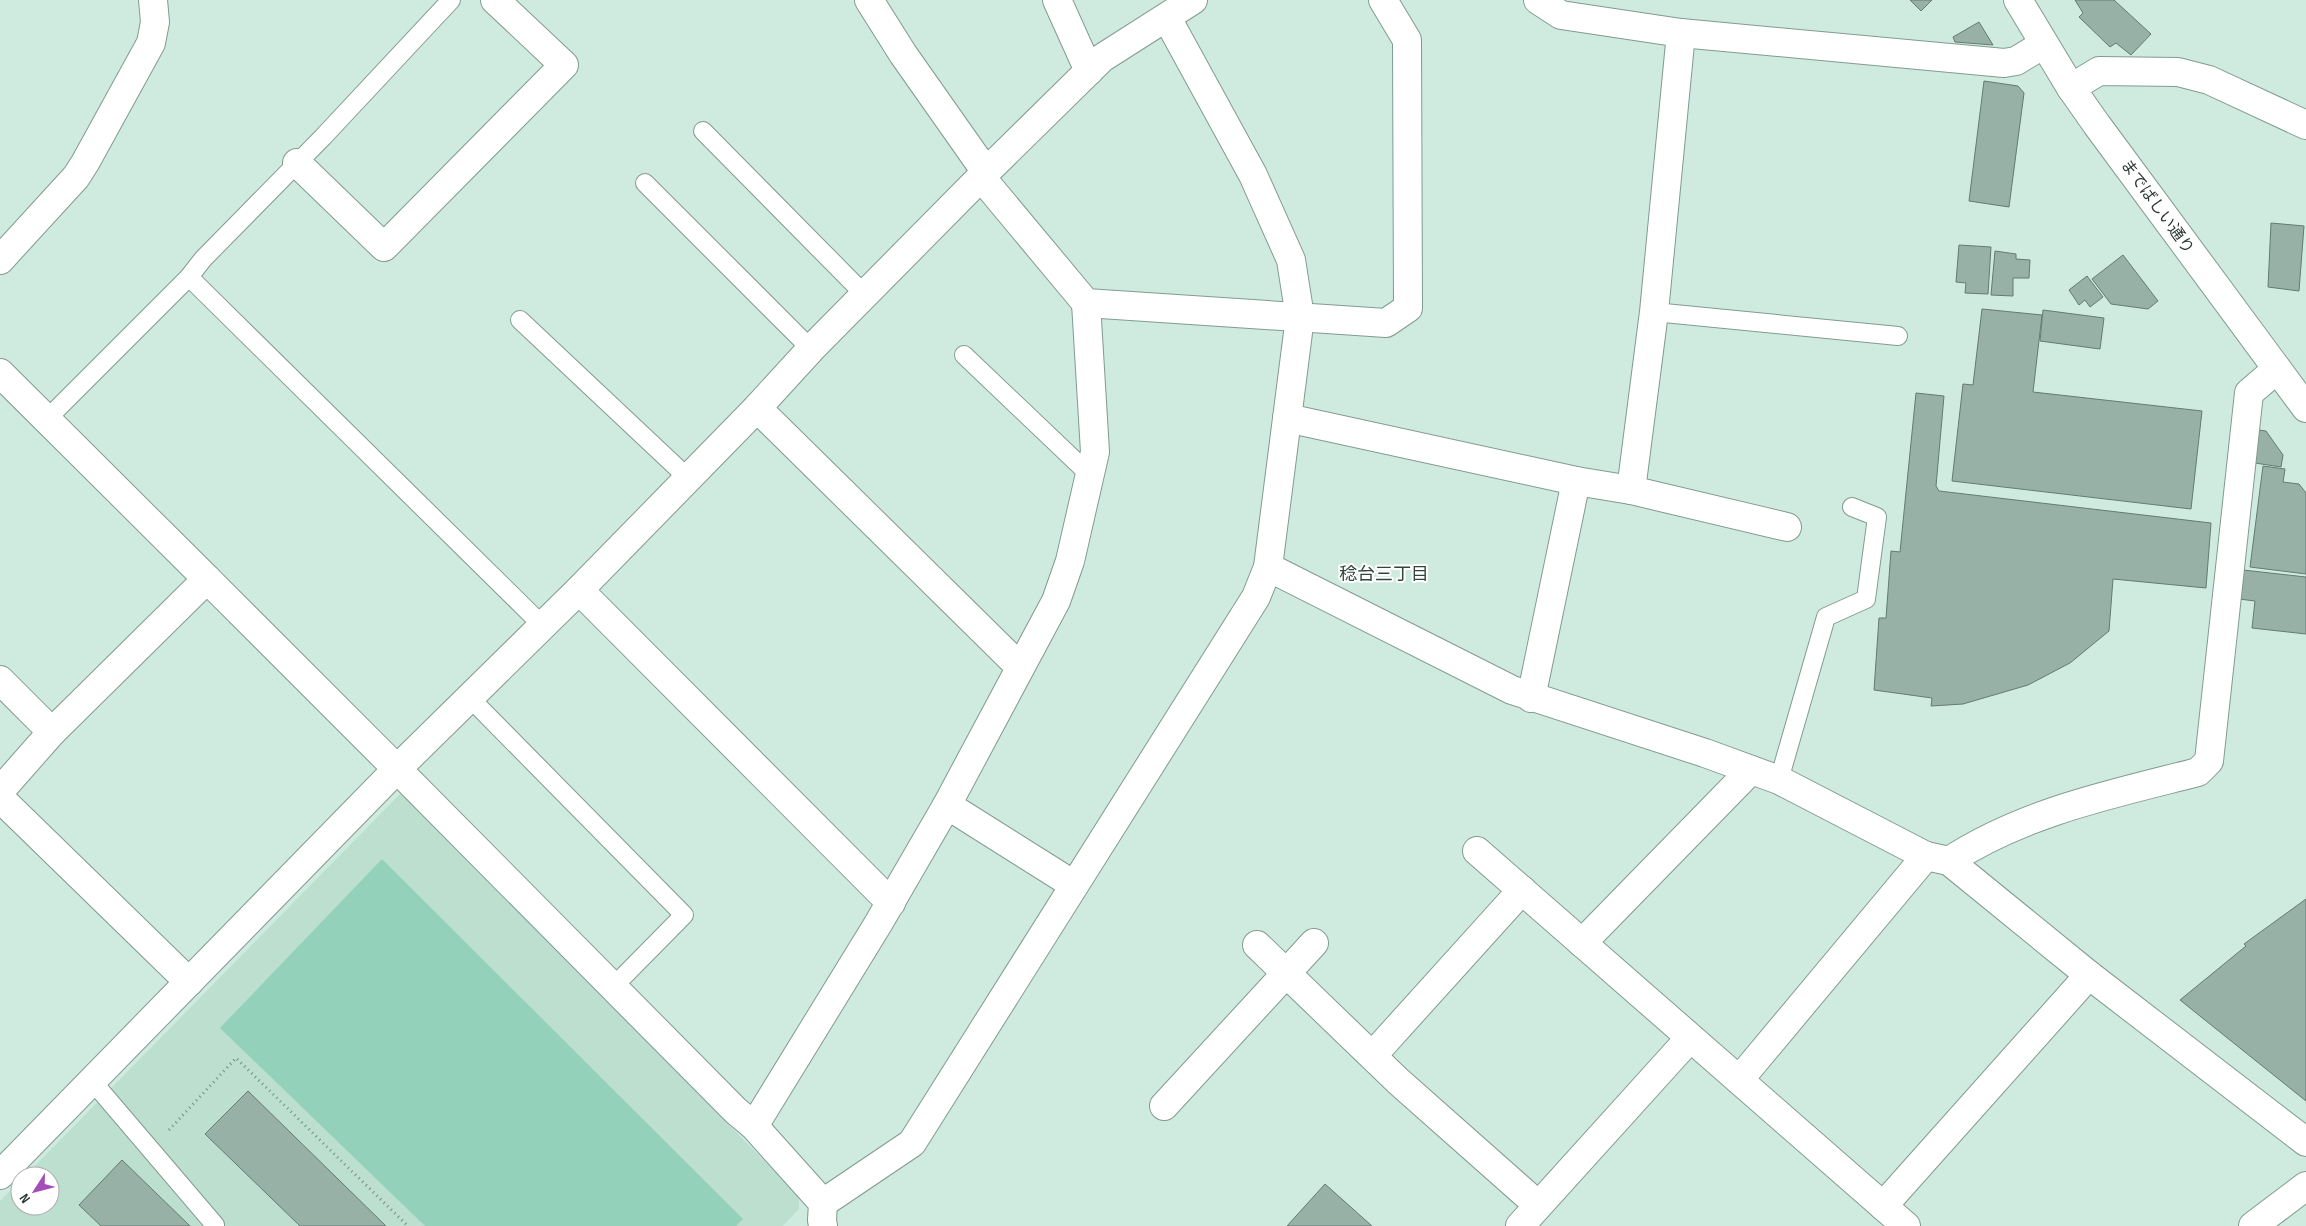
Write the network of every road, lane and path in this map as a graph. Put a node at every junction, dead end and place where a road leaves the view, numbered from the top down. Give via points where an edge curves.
1 (153, 0) edge
2 (451, 0) edge
3 (495, 0) edge
4 (869, 0) edge
5 (1057, 0) edge
6 (1193, 0) edge
7 (1383, 0) edge
8 (1538, 0) edge
9 (2018, 0) edge
10 (1167, 18) junction
11 (1681, 33) junction
12 (2044, 44) junction
13 (1089, 71) junction
14 (2072, 88) junction
15 (2306, 125) edge
16 (703, 131) dead end
17 (297, 163) junction
18 (983, 174) junction
19 (645, 183) dead end
20 (0, 260) edge
21 (189, 277) junction
22 (865, 295) junction
23 (1086, 303) junction
24 (1654, 312) junction
25 (1300, 317) junction
26 (520, 320) dead end
27 (1898, 336) dead end
28 (811, 349) junction
29 (964, 355) dead end
30 (2277, 369) junction
31 (0, 373) edge
32 (757, 408) junction
33 (2306, 408) edge
34 (1287, 418) junction
35 (47, 419) junction
36 (1091, 476) junction
37 (688, 478) junction
38 (1576, 481) junction
39 (1631, 490) junction
40 (1852, 507) dead end
41 (1787, 527) dead end
42 (1268, 567) junction
43 (207, 579) junction
44 (579, 590) junction
45 (542, 625) junction
46 (1020, 667) junction
47 (0, 680) edge
48 (470, 698) junction
49 (1531, 698) junction
50 (52, 732) junction
51 (397, 769) junction
52 (1751, 770) junction
53 (1779, 780) junction
54 (0, 790) edge
55 (0, 798) edge
56 (947, 805) junction
57 (1478, 851) dead end
58 (1938, 858) junction
59 (1074, 885) junction
60 (1522, 890) junction
61 (891, 903) junction
62 (1582, 942) junction
63 (1314, 943) dead end
64 (1257, 945) dead end
65 (1287, 973) junction
66 (2089, 975) junction
67 (189, 982) junction
68 (613, 987) junction
69 (1690, 1038) junction
70 (1373, 1055) junction
71 (1739, 1080) junction
72 (93, 1082) junction
73 (1164, 1106) dead end
74 (754, 1126) junction
75 (2306, 1142) edge
76 (151, 1149) junction
77 (0, 1175) edge
78 (2306, 1186) edge
79 (1538, 1205) junction
80 (1883, 1206) junction
81 (819, 1219) edge
82 (214, 1225) edge
83 (408, 1226) edge
84 (1520, 1226) edge
85 (1906, 1226) edge
86 (2254, 1226) edge

1 - 20 street via 152,44 85,162 76,177
2 - 17 lane
3 - 17 street via 564,65 384,247
4 - 18 street
5 - 13 street
6 - 10 street
7 - 25 street via 1407,40 1408,308 1386,323
8 - 11 street via 1561,15
9 - 12 street, までばしい通り
10 - 13 street via 1102,58
10 - 25 street via 1253,175 1292,260
11 - 12 street via 2004,63
11 - 24 street
12 - 14 street, までばしい通り
13 - 18 street
14 - 15 street via 2099,71 2178,72 2209,80
14 - 30 street, までばしい通り
16 - 22 lane
17 - 21 lane
18 - 22 street
18 - 23 street
19 - 28 lane
21 - 35 lane
21 - 45 lane
22 - 28 street
23 - 25 street
23 - 36 street via 1095,452
24 - 27 lane
24 - 39 street
25 - 34 street
26 - 37 lane
28 - 32 street
29 - 36 lane
30 - 33 street, までばしい通り
30 - 58 street via 2250,393 2208,761 2198,772 2074,804
31 - 35 street
32 - 37 street
32 - 46 street
34 - 38 street
34 - 42 street
35 - 43 street
36 - 46 street via 1070,561 1056,601
37 - 44 street
38 - 39 street
38 - 49 street
39 - 41 street
40 - 53 lane via 1877,517 1866,599 1826,617
42 - 49 street
42 - 59 street via 1256,597
43 - 50 street
43 - 51 street
44 - 45 street
44 - 61 street
45 - 48 street
46 - 56 street
47 - 50 street
48 - 51 street
48 - 68 lane via 684,915
49 - 52 street
50 - 54 street
51 - 67 street
51 - 68 street
52 - 53 street
52 - 62 street
53 - 58 street
55 - 67 street
56 - 59 street
56 - 61 street
57 - 60 street
58 - 66 street
58 - 71 street
59 - 81 street via 912,1143
60 - 62 street
60 - 70 street
61 - 74 street
62 - 69 street
63 - 65 street
64 - 65 street
65 - 70 street
65 - 73 street
66 - 75 street
66 - 80 street
67 - 72 street
68 - 74 street
69 - 71 street
69 - 79 street
70 - 79 street
71 - 80 street
72 - 76 lane
72 - 77 street
74 - 81 street
76 - 82 lane
76 - 83 path via 236,1058
78 - 86 street
79 - 84 street
80 - 85 street

